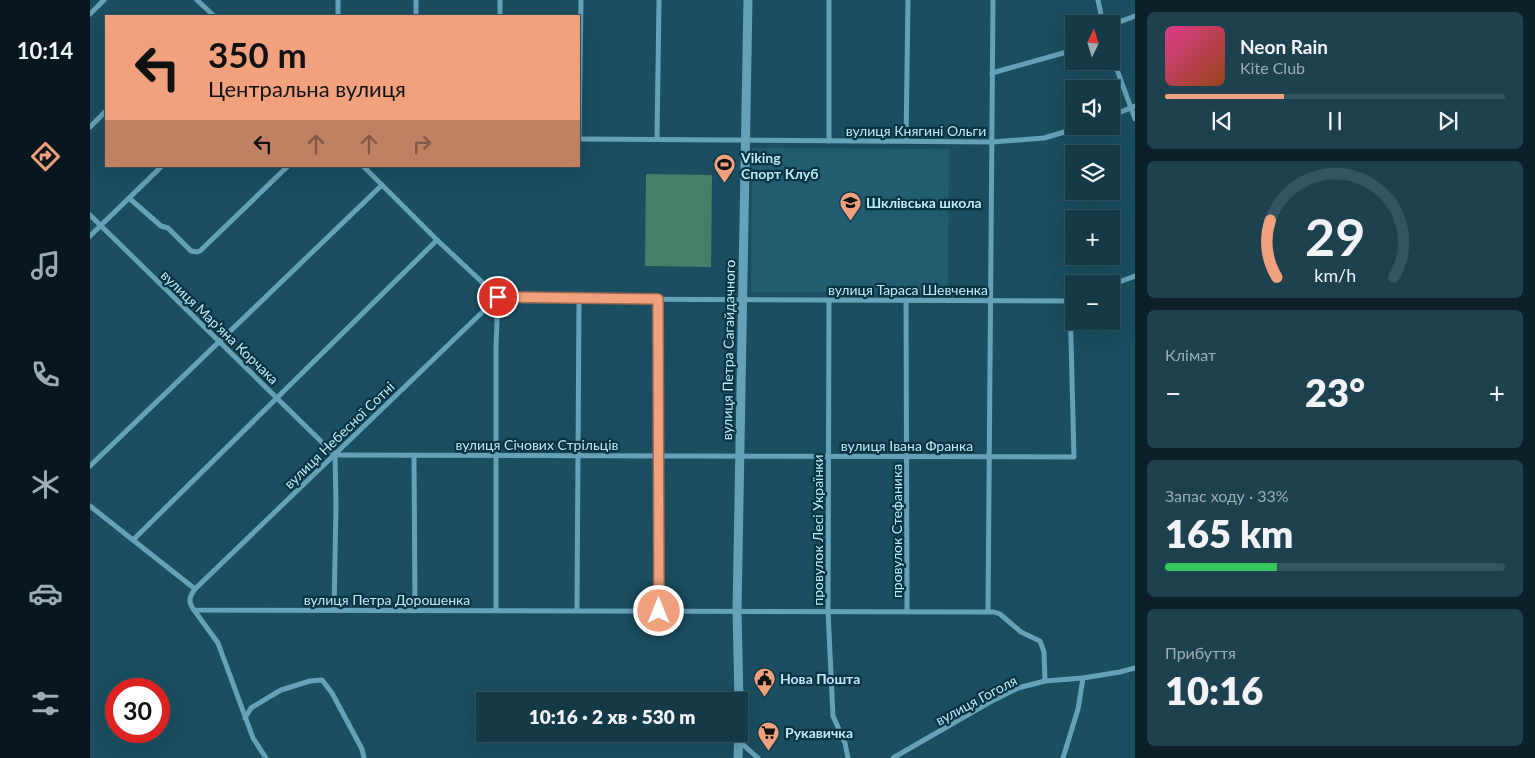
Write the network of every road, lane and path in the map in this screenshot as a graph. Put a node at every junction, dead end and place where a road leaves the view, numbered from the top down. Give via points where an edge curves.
1 (104, 0) edge
2 (198, 0) edge
3 (338, 0) edge
4 (416, 0) edge
5 (500, 0) edge
6 (581, 0) edge
7 (659, 0) edge
8 (748, 0) edge
9 (829, 0) edge
10 (908, 0) edge
11 (993, 0) edge
12 (1098, 0) edge
13 (90, 14) edge
14 (209, 15) edge
15 (338, 15) edge
16 (416, 15) edge
17 (500, 15) edge
18 (1101, 15) edge
19 (1135, 16) edge
20 (1120, 22) edge
21 (1065, 53) edge
22 (580, 70) edge
23 (1118, 70) edge
24 (992, 73) junction
25 (1133, 107) edge
26 (105, 112) edge
27 (1120, 112) edge
28 (1135, 119) edge
29 (90, 127) edge
30 (1065, 132) edge
31 (580, 139) edge
32 (657, 140) junction
33 (746, 140) junction
34 (828, 141) junction
35 (906, 141) junction
36 (992, 142) junction
37 (161, 167) edge
38 (287, 167) edge
39 (365, 167) edge
40 (382, 185) junction
41 (129, 198) junction
42 (90, 215) edge
43 (101, 226) junction
44 (90, 236) edge
45 (437, 240) junction
46 (1135, 276) edge
47 (1120, 282) edge
48 (498, 297) junction
49 (579, 299) junction
50 (658, 299) junction
51 (743, 300) junction
52 (829, 300) junction
53 (906, 300) junction
54 (1065, 300) edge
55 (990, 301) junction
56 (1072, 330) edge
57 (219, 342) junction
58 (277, 398) junction
59 (335, 455) junction
60 (414, 455) junction
61 (496, 456) junction
62 (578, 456) junction
63 (658, 456) junction
64 (740, 456) junction
65 (828, 456) junction
66 (906, 456) junction
67 (989, 457) junction
68 (90, 466) edge
69 (90, 506) edge
70 (133, 540) junction
71 (195, 589) junction
72 (194, 610) junction
73 (334, 610) junction
74 (414, 610) junction
75 (496, 610) junction
76 (577, 610) junction
77 (659, 611) junction
78 (737, 611) junction
79 (828, 611) junction
80 (907, 611) junction
81 (988, 611) junction
82 (1135, 668) edge
83 (1083, 678) junction
84 (1045, 681) junction
85 (739, 692) edge
86 (245, 718) junction
87 (739, 742) edge
88 (743, 742) edge
89 (266, 758) edge
90 (364, 758) edge
91 (738, 758) edge
92 (758, 758) edge
93 (848, 758) edge
94 (892, 758) edge
95 (1063, 758) edge

1 - 13 street
2 - 14 street
3 - 15 street
4 - 16 street
5 - 17 street
6 - 22 street
7 - 32 street
8 - 33 street, вулиця Петра Сагайдачного
9 - 34 street
10 - 35 street
11 - 24 street
12 - 18 street
19 - 20 street
21 - 24 street
23 - 25 street
24 - 36 street
25 - 27 street
25 - 28 street
26 - 29 street
30 - 36 street, вулиця Княгині Ольги via 1044,138
31 - 32 street, вулиця Княгині Ольги
32 - 33 street, вулиця Княгині Ольги
33 - 34 street, вулиця Княгині Ольги
33 - 51 street, вулиця Петра Сагайдачного
34 - 35 street, вулиця Княгині Ольги
35 - 36 street, вулиця Княгині Ольги
36 - 55 street
37 - 41 street
38 - 41 street via 197,252 191,251 168,228 160,226
39 - 40 street
40 - 45 street
40 - 57 street
41 - 43 street
42 - 43 street, вулиця Мар'яна Корчака
43 - 44 street
43 - 57 street, вулиця Мар'яна Корчака
45 - 48 street
45 - 58 street
46 - 47 street
48 - 49 street, вулиця Тараса Шевченка
48 - 59 street, вулиця Небесної Сотні
48 - 61 street
49 - 50 street, вулиця Тараса Шевченка
49 - 62 street
50 - 51 street, вулиця Тараса Шевченка
50 - 63 street
51 - 52 street, вулиця Тараса Шевченка
51 - 64 street, вулиця Петра Сагайдачного
52 - 53 street, вулиця Тараса Шевченка
52 - 65 street, провулок Лесі Українки
53 - 55 street, вулиця Тараса Шевченка
53 - 66 street, провулок Стефаника
54 - 55 street, вулиця Тараса Шевченка
55 - 67 street
56 - 67 street, вулиця Івана Франка via 1074,457
57 - 58 street, вулиця Мар'яна Корчака
57 - 68 street
58 - 59 street, вулиця Мар'яна Корчака
58 - 70 street
59 - 60 street, вулиця Січових Стрільців
59 - 71 street, вулиця Небесної Сотні
59 - 73 street
60 - 61 street, вулиця Січових Стрільців
60 - 74 street
61 - 62 street, вулиця Січових Стрільців
61 - 75 street
62 - 63 street, вулиця Січових Стрільців
62 - 76 street
63 - 64 street, вулиця Січових Стрільців
63 - 77 street
64 - 65 street, вулиця Івана Франка
64 - 78 street, вулиця Петра Сагайдачного
65 - 66 street, вулиця Івана Франка
65 - 79 street, провулок Лесі Українки
66 - 67 street, вулиця Івана Франка
66 - 80 street, провулок Стефаника
67 - 81 street
69 - 70 street
70 - 71 street
71 - 72 street via 190,600
72 - 73 street, вулиця Петра Дорошенка
72 - 86 street via 218,643
73 - 74 street, вулиця Петра Дорошенка
74 - 75 street, вулиця Петра Дорошенка
75 - 76 street, вулиця Петра Дорошенка
76 - 77 street, вулиця Петра Дорошенка
77 - 78 street, вулиця Петра Дорошенка
78 - 79 street, вулиця Петра Дорошенка
78 - 85 street, вулиця Петра Сагайдачного
79 - 80 street, вулиця Петра Дорошенка
79 - 93 street, провулок Лесі Українки via 833,716
80 - 81 street, вулиця Петра Дорошенка
81 - 84 street via 1000,614 1021,632 1040,641 1044,652
82 - 83 street, вулиця Гоголя
83 - 84 street, вулиця Гоголя
83 - 95 street
84 - 94 street, вулиця Гоголя via 1018,688 990,702
86 - 89 street
86 - 90 street via 251,708 281,690 322,680 332,693
87 - 91 street
88 - 92 street

